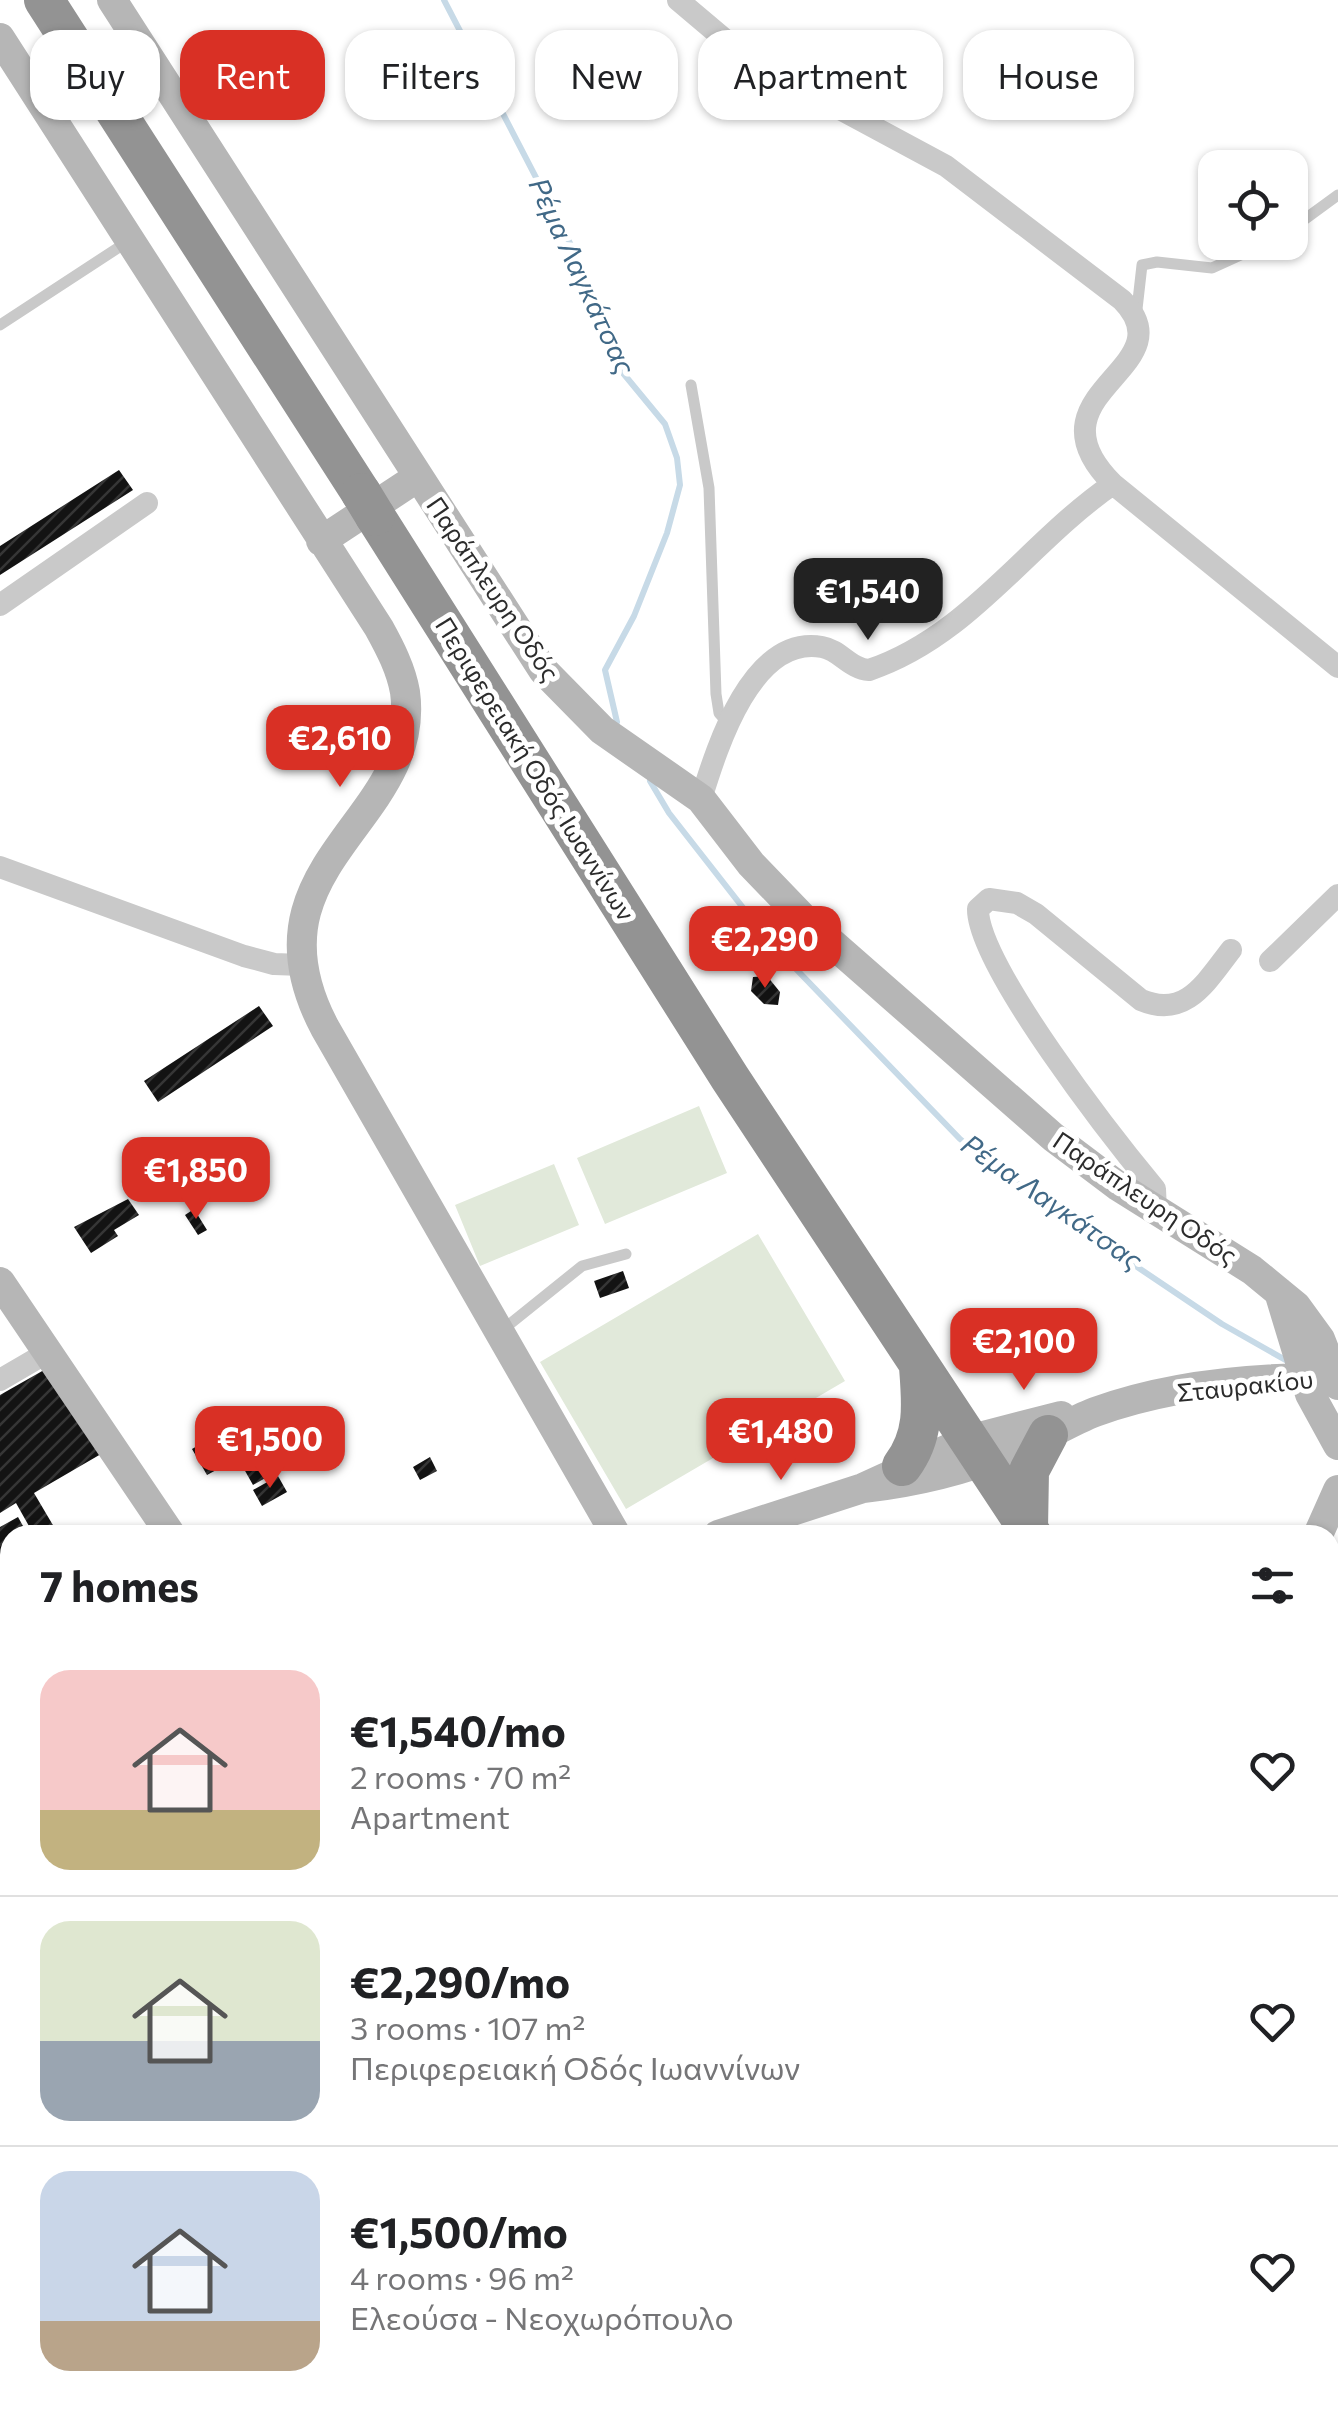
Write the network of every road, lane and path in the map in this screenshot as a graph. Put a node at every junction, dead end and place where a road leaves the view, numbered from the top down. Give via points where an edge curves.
1 (44, 0) edge
2 (112, 0) edge
3 (678, 0) edge
4 (0, 38) edge
5 (1338, 195) edge
6 (1308, 217) edge
7 (130, 240) junction
8 (1230, 260) edge
9 (1136, 318) junction
10 (0, 325) edge
11 (692, 385) dead end
12 (418, 477) junction
13 (1113, 484) junction
14 (147, 503) dead end
15 (321, 542) junction
16 (0, 605) edge
17 (1338, 668) edge
18 (727, 722) junction
19 (701, 799) junction
20 (1, 868) edge
21 (1338, 895) edge
22 (1231, 950) dead end
23 (1270, 961) dead end
24 (302, 965) junction
25 (1156, 1211) junction
26 (626, 1254) dead end
27 (0, 1282) edge
28 (1278, 1289) junction
29 (500, 1332) junction
30 (48, 1352) junction
31 (918, 1367) junction
32 (1305, 1378) junction
33 (0, 1380) edge
34 (1337, 1380) edge
35 (1094, 1412) junction
36 (1048, 1435) junction
37 (1338, 1446) edge
38 (975, 1451) junction
39 (902, 1466) junction
40 (863, 1488) junction
41 (1338, 1490) edge
42 (164, 1525) edge
43 (610, 1525) edge
44 (754, 1525) edge
45 (1025, 1525) edge
46 (1030, 1525) edge
47 (1322, 1525) edge

1 - 31 highway, Περιφερειακή Οδός Ιωαννίνων
2 - 12 street, Παράπλευρη Οδός
3 - 9 street via 748,60 946,166 1096,278
4 - 7 street
5 - 6 lane
7 - 10 lane
7 - 15 street
8 - 9 lane via 1212,268 1142,264
9 - 13 street via 1134,350 1083,424 1086,452
11 - 18 lane via 708,488 716,694
12 - 15 street
12 - 19 street, Παράπλευρη Οδός via 543,670 602,730
13 - 17 street
13 - 18 street via 932,640 869,670 825,648 797,650 753,682
14 - 16 street
15 - 24 street via 389,646 405,705 396,755 309,897
18 - 19 street
19 - 25 street, Παράπλευρη Οδός via 802,917 1053,1137
20 - 24 street via 244,956
21 - 23 street
22 - 25 street via 1191,998 1156,1007 1026,907 989,899 978,909 984,938 1051,1052 1155,1189
24 - 29 street via 325,1028
25 - 28 street, Παράπλευρη Οδός
26 - 29 lane via 582,1266
27 - 30 street
28 - 32 street
28 - 34 street, Παράπλευρη Οδός via 1311,1324
29 - 43 street
30 - 33 street
30 - 42 street
31 - 38 highway, Περιφερειακή Οδός Ιωαννίνων
31 - 39 highway via 922,1424
32 - 34 street, Σταυρακίου
32 - 35 street, Σταυρακίου via 1200,1387
32 - 37 street
35 - 36 street
35 - 38 street via 1036,1420
36 - 38 street
36 - 46 highway via 1029,1471
38 - 39 street
38 - 40 street via 918,1480
38 - 45 highway, Περιφερειακή Οδός Ιωαννίνων
39 - 40 street
40 - 44 street
41 - 47 street

